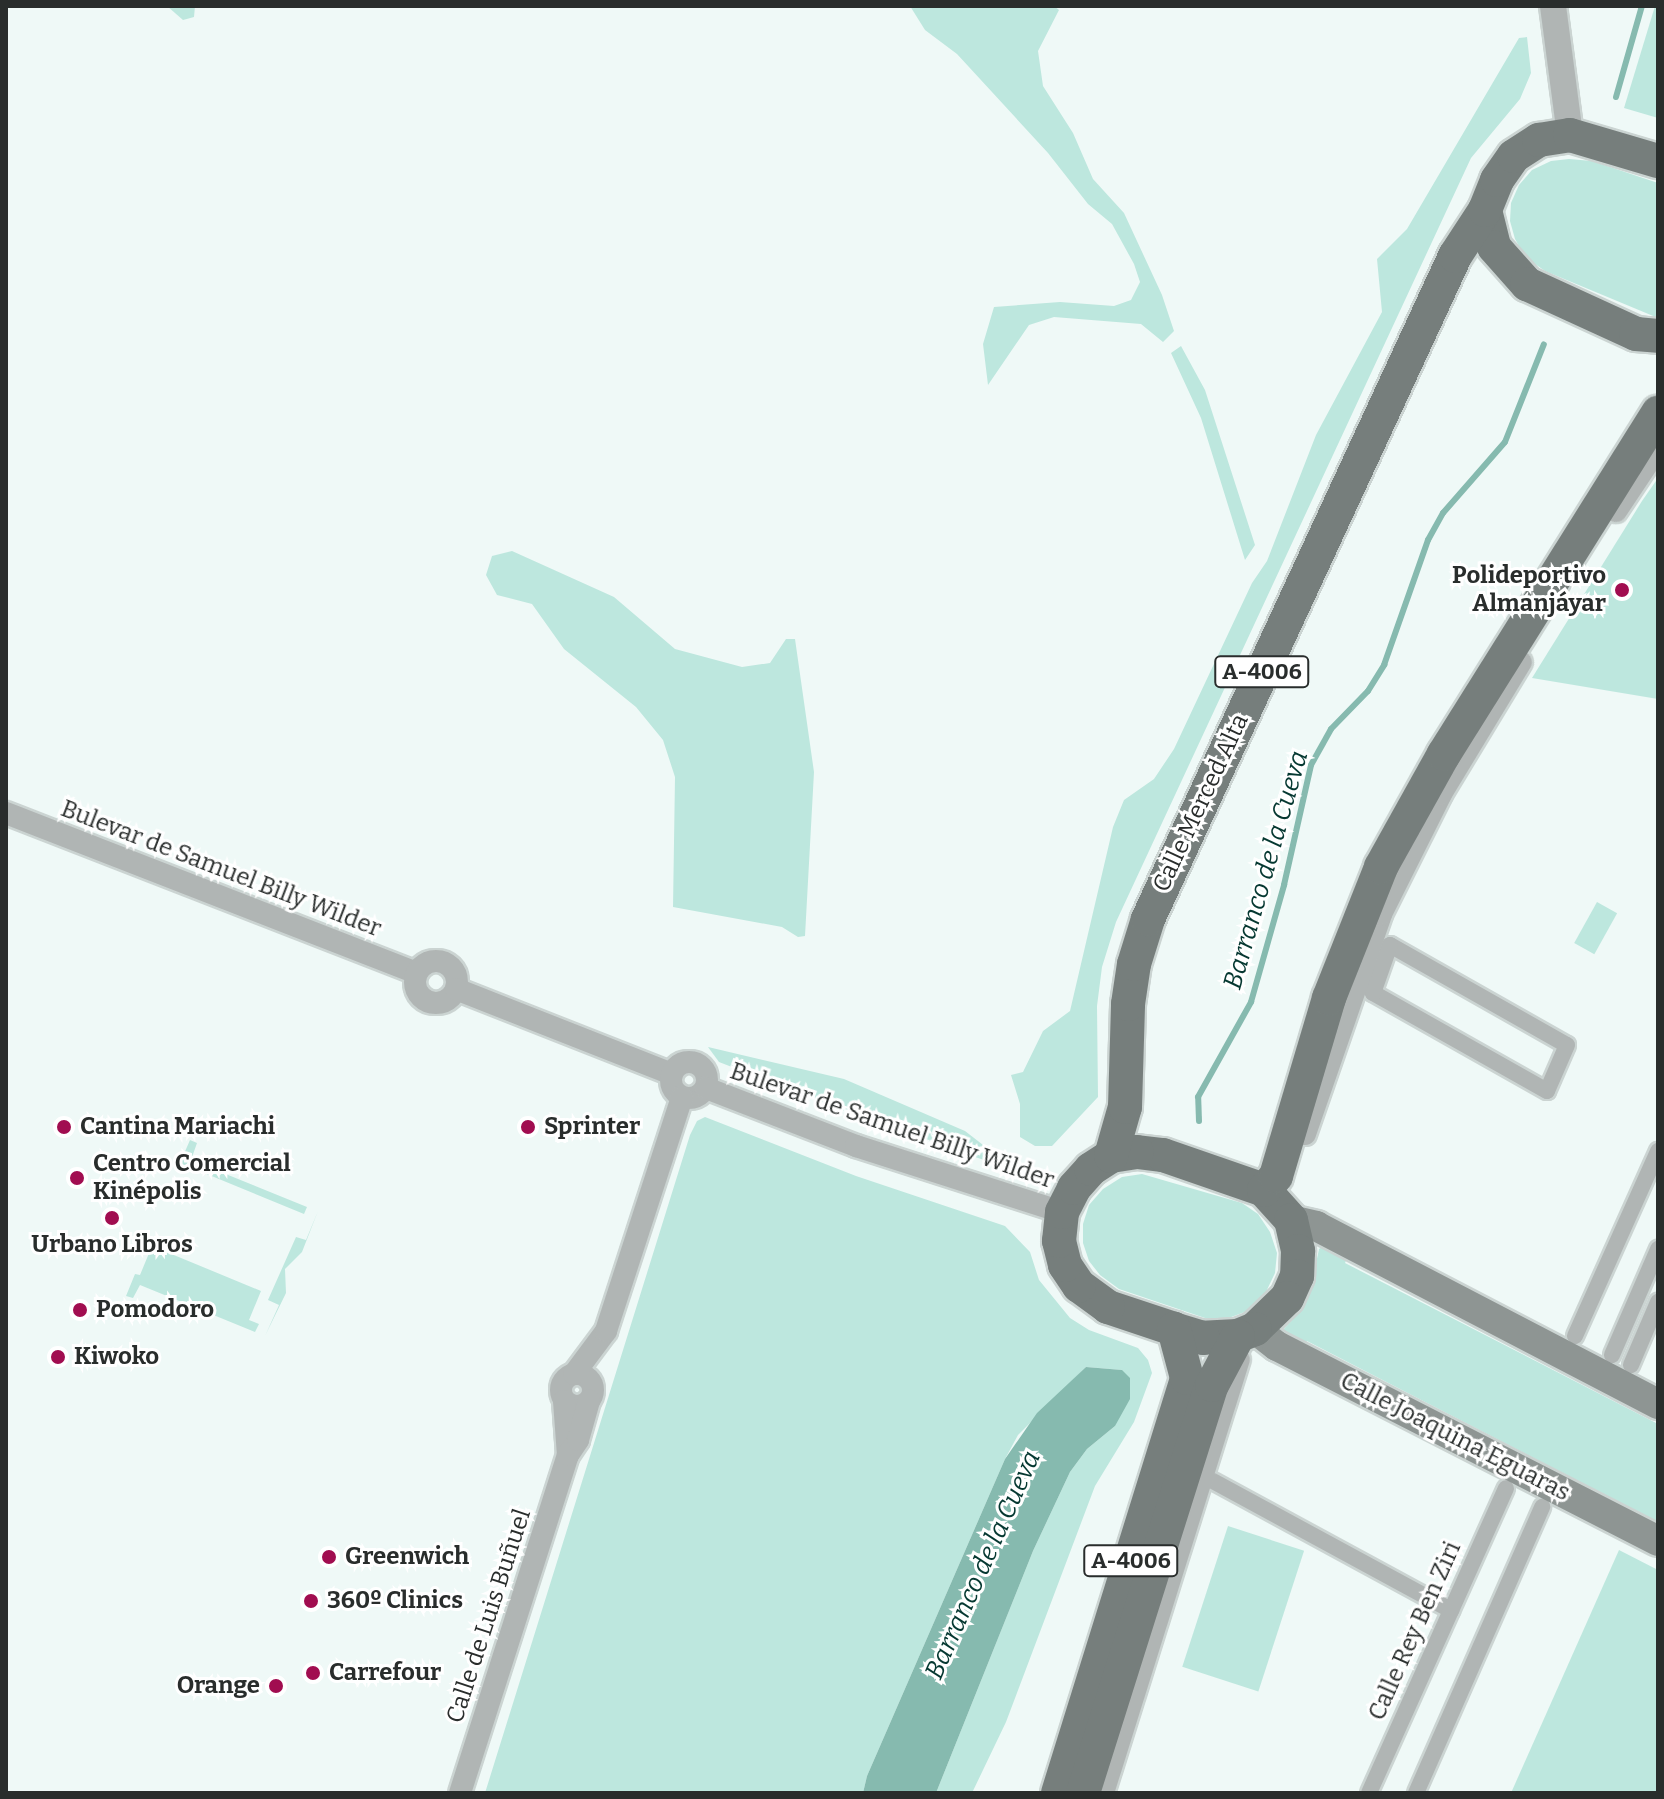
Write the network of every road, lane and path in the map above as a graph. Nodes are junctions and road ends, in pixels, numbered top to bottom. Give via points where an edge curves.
1 (1553, 6) edge
2 (1570, 135) junction
3 (1658, 161) edge
4 (1485, 210) junction
5 (1658, 336) edge
6 (1658, 413) edge
7 (1658, 448) edge
8 (6, 813) edge
9 (1373, 993) joint
10 (672, 1074) junction
11 (706, 1088) junction
12 (682, 1097) junction
13 (1658, 1151) edge
14 (1111, 1156) junction
15 (1277, 1204) junction
16 (1062, 1212) junction
17 (1658, 1249) edge
18 (1658, 1302) edge
19 (1174, 1329) junction
20 (1575, 1336) dead end
21 (1241, 1337) junction
22 (1612, 1355) dead end
23 (1631, 1365) dead end
24 (585, 1387) junction
25 (1658, 1404) edge
26 (568, 1455) junction
27 (1213, 1481) dead end
28 (1506, 1488) dead end
29 (1542, 1507) dead end
30 (1658, 1541) edge
31 (1451, 1610) junction
32 (460, 1793) edge
33 (1058, 1793) edge
34 (1083, 1793) edge
35 (1103, 1793) edge
36 (1369, 1793) edge
37 (1416, 1793) edge

1 - 2 street
2 - 3 main road
2 - 4 main road, A-4006 via 1539,140 1514,156
4 - 5 main road via 1494,247 1527,284 1636,334
4 - 14 main road, Calle Merced Alta / A-4006 via 1442,282 1148,919 1134,964 1125,1107
6 - 15 main road via 1452,741 1381,867 1329,998 1276,1176
7 - 15 street via 1441,794 1381,914 1291,1179
8 - 10 street, Bulevar de Samuel Billy Wilder via 416,973 426,963 447,963 456,975 456,989
9 - 9 street via 1390,945 1567,1045 1547,1091
10 - 11 street via 679,1065 696,1063 705,1071
10 - 12 street via 671,1086
11 - 12 street via 694,1098
11 - 16 street, Bulevar de Samuel Billy Wilder via 856,1146
12 - 24 street, Calle de Luis Buñuel via 606,1331 607,1346
13 - 20 street
14 - 15 main road via 1163,1155
14 - 16 main road via 1074,1188
15 - 21 main road, A-4006 via 1298,1251 1297,1276 1287,1298
15 - 25 main road
16 - 19 main road via 1059,1241 1065,1265 1079,1286 1108,1307
17 - 22 street
18 - 23 street
19 - 21 main road via 1203,1338
19 - 33 main road, A-4006 via 1187,1378
21 - 30 main road, Calle Joaquina Eguaras via 1277,1346
21 - 34 main road, A-4006 via 1207,1400
21 - 35 street via 1240,1361
24 - 26 street, Calle de Luis Buñuel via 578,1440
24 - 26 street, Calle de Luis Buñuel via 562,1382
26 - 32 street, Calle de Luis Buñuel
27 - 31 street
28 - 31 street, Calle Rey Ben Ziri
29 - 37 street
31 - 36 street, Calle Rey Ben Ziri

